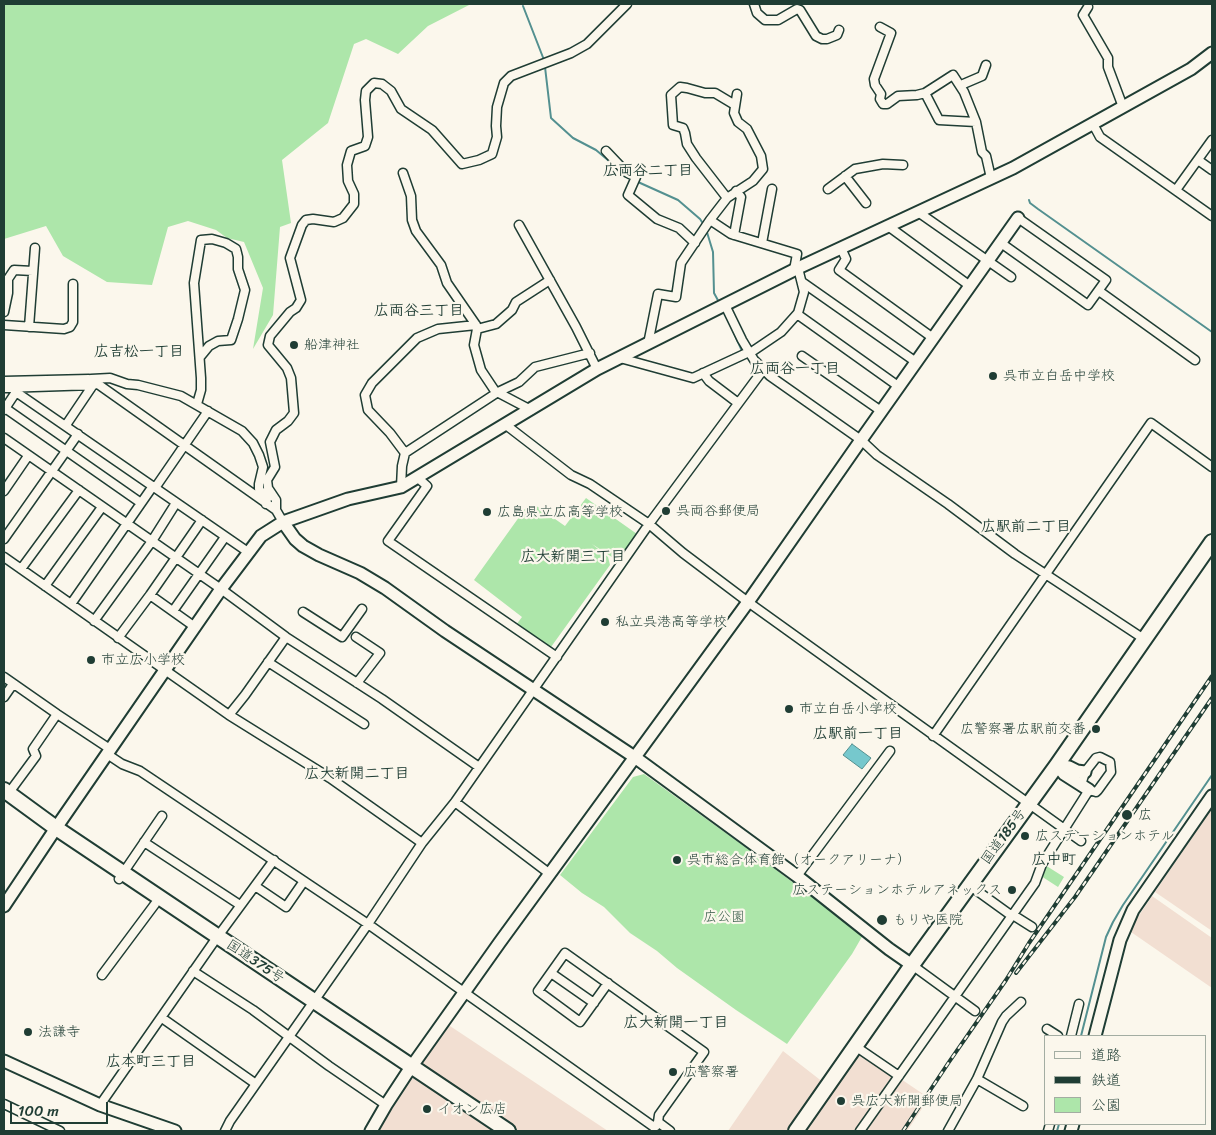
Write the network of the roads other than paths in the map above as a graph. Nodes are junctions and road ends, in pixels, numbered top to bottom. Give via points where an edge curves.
1 (627, 4) edge
2 (754, 4) edge
3 (1088, 7) dead end
4 (880, 27) dead end
5 (839, 30) dead end
6 (1212, 53) edge
7 (986, 65) dead end
8 (961, 85) junction
9 (925, 93) junction
10 (737, 94) dead end
11 (735, 105) junction
12 (1123, 107) junction
13 (976, 122) junction
14 (1093, 124) junction
15 (1212, 140) edge
16 (606, 151) dead end
17 (1198, 160) junction
18 (904, 165) dead end
19 (1212, 170) edge
20 (403, 173) dead end
21 (845, 176) junction
22 (991, 178) junction
23 (772, 189) dead end
24 (828, 189) dead end
25 (1176, 190) junction
26 (736, 191) junction
27 (728, 198) junction
28 (866, 203) dead end
29 (918, 212) junction
30 (1212, 216) edge
31 (1018, 218) joint
32 (710, 220) junction
33 (519, 225) dead end
34 (888, 226) junction
35 (734, 235) junction
36 (694, 243) junction
37 (762, 243) junction
38 (1001, 244) junction
39 (35, 248) dead end
40 (841, 248) junction
41 (988, 262) junction
42 (796, 269) junction
43 (33, 272) junction
44 (1011, 277) dead end
45 (550, 280) junction
46 (802, 282) junction
47 (73, 284) dead end
48 (970, 286) junction
49 (1099, 290) junction
50 (725, 305) junction
51 (4, 312) edge
52 (797, 314) junction
53 (4, 325) edge
54 (29, 326) junction
55 (477, 327) junction
56 (933, 338) junction
57 (648, 344) junction
58 (749, 352) junction
59 (590, 353) junction
60 (200, 356) junction
61 (802, 356) dead end
62 (620, 358) junction
63 (1196, 360) dead end
64 (916, 362) junction
65 (597, 369) junction
66 (763, 370) junction
67 (703, 373) junction
68 (4, 381) edge
69 (93, 382) junction
70 (898, 386) junction
71 (18, 387) junction
72 (4, 388) edge
73 (498, 392) junction
74 (738, 403) junction
75 (197, 404) junction
76 (4, 409) edge
77 (531, 410) junction
78 (208, 411) junction
79 (881, 411) junction
80 (66, 425) junction
81 (506, 425) junction
82 (78, 434) junction
83 (4, 440) edge
84 (860, 440) junction
85 (184, 446) junction
86 (66, 450) junction
87 (405, 453) junction
88 (28, 456) junction
89 (1212, 468) edge
90 (51, 472) junction
91 (418, 478) junction
92 (154, 487) junction
93 (401, 487) junction
94 (4, 490) edge
95 (79, 490) junction
96 (176, 503) junction
97 (141, 504) junction
98 (266, 504) junction
99 (102, 506) junction
100 (276, 510) junction
101 (202, 520) junction
102 (283, 522) junction
103 (127, 524) junction
104 (649, 524) junction
105 (225, 537) junction
106 (4, 538) edge
107 (152, 541) junction
108 (1212, 542) edge
109 (248, 552) junction
110 (4, 557) edge
111 (176, 558) junction
112 (21, 569) junction
113 (200, 574) junction
114 (1046, 575) junction
115 (45, 586) junction
116 (221, 589) junction
117 (150, 595) junction
118 (748, 602) junction
119 (71, 604) junction
120 (362, 609) dead end
121 (173, 611) junction
122 (303, 612) dead end
123 (94, 621) junction
124 (195, 627) junction
125 (286, 637) junction
126 (356, 637) dead end
127 (118, 638) junction
128 (1144, 639) junction
129 (557, 657) junction
130 (268, 662) junction
131 (165, 670) junction
132 (4, 677) edge
133 (13, 684) junction
134 (357, 684) junction
135 (533, 689) junction
136 (4, 697) edge
137 (57, 714) junction
138 (229, 715) junction
139 (364, 724) dead end
140 (933, 736) junction
141 (109, 751) junction
142 (890, 751) dead end
143 (636, 758) junction
144 (1057, 765) junction
145 (479, 767) junction
146 (1085, 772) junction
147 (1085, 788) junction
148 (5, 794) edge
149 (1212, 796) edge
150 (455, 802) junction
151 (1028, 804) junction
152 (162, 816) dead end
153 (1063, 829) junction
154 (54, 831) junction
155 (1081, 841) dead end
156 (144, 842) junction
157 (422, 843) junction
158 (274, 860) junction
159 (550, 874) junction
160 (121, 876) junction
161 (797, 876) junction
162 (304, 881) junction
163 (969, 885) junction
164 (254, 886) junction
165 (155, 904) junction
166 (4, 906) edge
167 (240, 906) junction
168 (1012, 916) junction
169 (368, 924) junction
170 (1032, 927) dead end
171 (215, 940) junction
172 (912, 965) junction
173 (194, 971) junction
174 (551, 972) junction
175 (102, 975) dead end
176 (608, 983) junction
177 (464, 993) junction
178 (955, 997) junction
179 (1021, 1002) dead end
180 (594, 1003) junction
181 (312, 1004) junction
182 (1079, 1004) dead end
183 (974, 1011) dead end
184 (162, 1018) junction
185 (1047, 1029) dead end
186 (1056, 1035) edge
187 (1071, 1035) edge
188 (1094, 1035) edge
189 (290, 1037) junction
190 (855, 1046) junction
191 (4, 1061) edge
192 (409, 1070) junction
193 (899, 1076) junction
194 (977, 1079) junction
195 (256, 1084) junction
196 (4, 1104) edge
197 (100, 1105) junction
198 (386, 1105) junction
199 (1023, 1106) dead end
200 (146, 1127) edge
201 (655, 1127) edge
202 (801, 1130) edge
203 (60, 1131) edge
204 (175, 1131) edge
205 (225, 1131) edge
206 (371, 1131) edge
207 (494, 1131) edge
208 (508, 1131) edge
209 (670, 1131) edge
210 (860, 1131) edge
211 (948, 1131) edge

1 - 100 street via 587,44 511,76 504,83 497,108 494,148 492,154 479,160 462,164 432,130 401,109 382,84 374,83 366,91 368,138 365,146 351,152 347,165 354,204 343,218 334,222 313,218 302,225 290,258 301,300 270,336 268,345 291,378 294,413 276,430 270,442 275,467 267,480 276,500
2 - 5 street via 765,20 778,20 800,10 822,40 837,35
3 - 12 street via 1083,15 1108,58 1108,67
4 - 9 street via 891,33 874,79 883,104 898,96
6 - 12 street via 1191,69
7 - 8 street via 982,76
8 - 9 street via 954,75
8 - 13 street
9 - 13 street via 939,120
10 - 11 street
11 - 26 street via 734,113 752,138 763,169
11 - 27 street via 715,93 687,88 680,87 670,95 673,124 682,128 696,158
12 - 14 street
13 - 22 street
14 - 22 street
14 - 25 street via 1100,137
15 - 17 street
16 - 36 street via 626,172 636,177 628,195 658,220 679,228
17 - 19 street
17 - 25 street
18 - 21 street via 864,167
20 - 55 street via 411,196 416,231
21 - 24 street
21 - 28 street
22 - 29 street
23 - 37 street
25 - 30 street
26 - 27 street
26 - 35 street via 741,198
27 - 32 street
29 - 34 street
29 - 41 street
31 - 38 street
31 - 49 street via 1106,280
32 - 35 street
32 - 36 street
33 - 45 street
34 - 40 street
34 - 48 street
35 - 37 street
36 - 57 street via 681,263 676,297 658,294
37 - 42 street via 797,254
38 - 41 street
38 - 49 street via 1088,305
39 - 43 street
40 - 42 street
40 - 56 street via 846,259 839,270
41 - 44 street
41 - 48 street
42 - 46 street
42 - 50 street
43 - 51 street via 14,270 8,279
43 - 54 street
45 - 55 street via 516,302 496,324
45 - 59 street
46 - 52 street via 804,292
46 - 64 street
47 - 54 street via 73,322 70,327
48 - 56 street
49 - 63 street
50 - 57 street
50 - 58 street
52 - 58 street via 781,332
52 - 70 street
53 - 54 street
55 - 73 street via 474,345 482,370
55 - 87 street via 438,329 417,338 372,383 365,396 368,410
56 - 64 street
57 - 62 street
58 - 66 street
58 - 67 street
59 - 65 street
59 - 73 street via 535,367 519,382
60 - 60 street via 218,341 231,340 245,290 236,250 212,239 201,240 194,283
60 - 75 street via 201,390
61 - 79 street
62 - 65 street
62 - 67 street via 693,378
64 - 70 street
65 - 77 street
66 - 74 street
66 - 84 street
67 - 74 street
68 - 71 street
69 - 71 street
69 - 75 street via 110,378 181,396
69 - 80 street
69 - 85 street
70 - 79 street
71 - 72 street
71 - 76 street
71 - 80 street
73 - 77 street
73 - 87 street
74 - 104 street
75 - 78 street
76 - 86 street
77 - 81 street
78 - 85 street
78 - 98 street via 242,431 253,443 263,467 259,489 267,498
79 - 84 street
80 - 82 street
81 - 91 street
81 - 104 street via 571,475
82 - 86 street
82 - 92 street
83 - 88 street
84 - 114 street
84 - 118 street
85 - 92 street
85 - 98 street
86 - 90 street
86 - 97 street
87 - 93 street
88 - 90 street
88 - 94 street
89 - 114 street via 1152,423
90 - 95 street
90 - 106 street
91 - 93 street
91 - 129 street via 426,486 388,541
92 - 96 street
92 - 97 street
93 - 102 street via 348,500
95 - 99 street
95 - 112 street
96 - 101 street
96 - 107 street
97 - 103 street
98 - 100 street
99 - 103 street
99 - 115 street
100 - 102 street
101 - 105 street
101 - 111 street
102 - 109 street via 261,536
102 - 135 street via 303,546 360,572
103 - 107 street
103 - 119 street
104 - 118 street
104 - 129 street
105 - 109 street
105 - 113 street
107 - 111 street
107 - 123 street
108 - 128 highway, 国道185号
109 - 116 street
110 - 112 street
111 - 113 street
111 - 117 street
112 - 115 street
113 - 116 street
113 - 121 street
114 - 128 street
114 - 140 street
115 - 119 street
116 - 124 street
116 - 125 street
117 - 121 street
117 - 127 street
118 - 140 street
118 - 143 street
119 - 123 street
120 - 122 street via 342,637
121 - 124 street
123 - 127 street
124 - 131 street
125 - 130 street
125 - 134 street
126 - 134 street via 380,652
127 - 131 street
128 - 144 highway, 国道185号
129 - 135 street
130 - 138 street
130 - 139 street
131 - 138 street
131 - 141 street
132 - 133 street
133 - 136 street
133 - 137 street
134 - 145 street
135 - 143 street
135 - 145 street
137 - 141 street
137 - 148 street via 34,749 36,756
138 - 157 street via 330,778
140 - 151 street
141 - 154 street
141 - 158 street via 122,764 140,771
142 - 161 street
143 - 159 street
143 - 161 street
144 - 146 street
144 - 147 street via 1064,774
144 - 151 highway, 国道185号
145 - 150 street
146 - 147 street
146 - 147 street via 1098,757 1112,766 1096,792
147 - 153 street
148 - 154 highway, 国道375号
149 - 188 street via 1133,910 1120,940
150 - 157 street
150 - 159 street
151 - 153 street
151 - 163 highway, 国道185号
152 - 156 street
153 - 155 street
153 - 168 street via 1042,864 1035,883
154 - 160 highway, 国道375号
154 - 166 street
156 - 160 street
156 - 167 street
157 - 169 street
158 - 162 street
158 - 164 street
159 - 177 street
160 - 165 highway, 国道375号
160 - 171 highway, 国道375号
161 - 172 street
162 - 164 street via 286,907
162 - 169 street
163 - 168 street
163 - 172 highway, 国道185号
164 - 167 street
165 - 171 highway, 国道375号
165 - 175 street
167 - 171 street
168 - 170 street
168 - 178 street
169 - 177 street
169 - 181 street
171 - 173 street
171 - 181 highway, 国道375号
172 - 178 street
172 - 190 highway, 国道185号
173 - 184 street
173 - 189 street
174 - 176 street via 565,953
174 - 180 street
174 - 180 street via 538,991 580,1022
176 - 180 street
176 - 201 street via 704,1052 659,1115
177 - 192 street
177 - 201 street
178 - 183 street
178 - 193 street
179 - 194 street via 1002,1022
181 - 189 street
181 - 192 highway, 国道375号
182 - 187 street
184 - 195 street
184 - 197 street
185 - 186 street
189 - 195 street
189 - 198 street
190 - 193 street
190 - 202 highway, 国道185号
191 - 197 street
192 - 198 street
192 - 207 highway, 国道375号
192 - 208 highway, 国道375号
193 - 210 street
194 - 199 street
194 - 211 street
195 - 205 street
196 - 203 street
197 - 200 street
198 - 206 street
200 - 204 street
201 - 209 street

